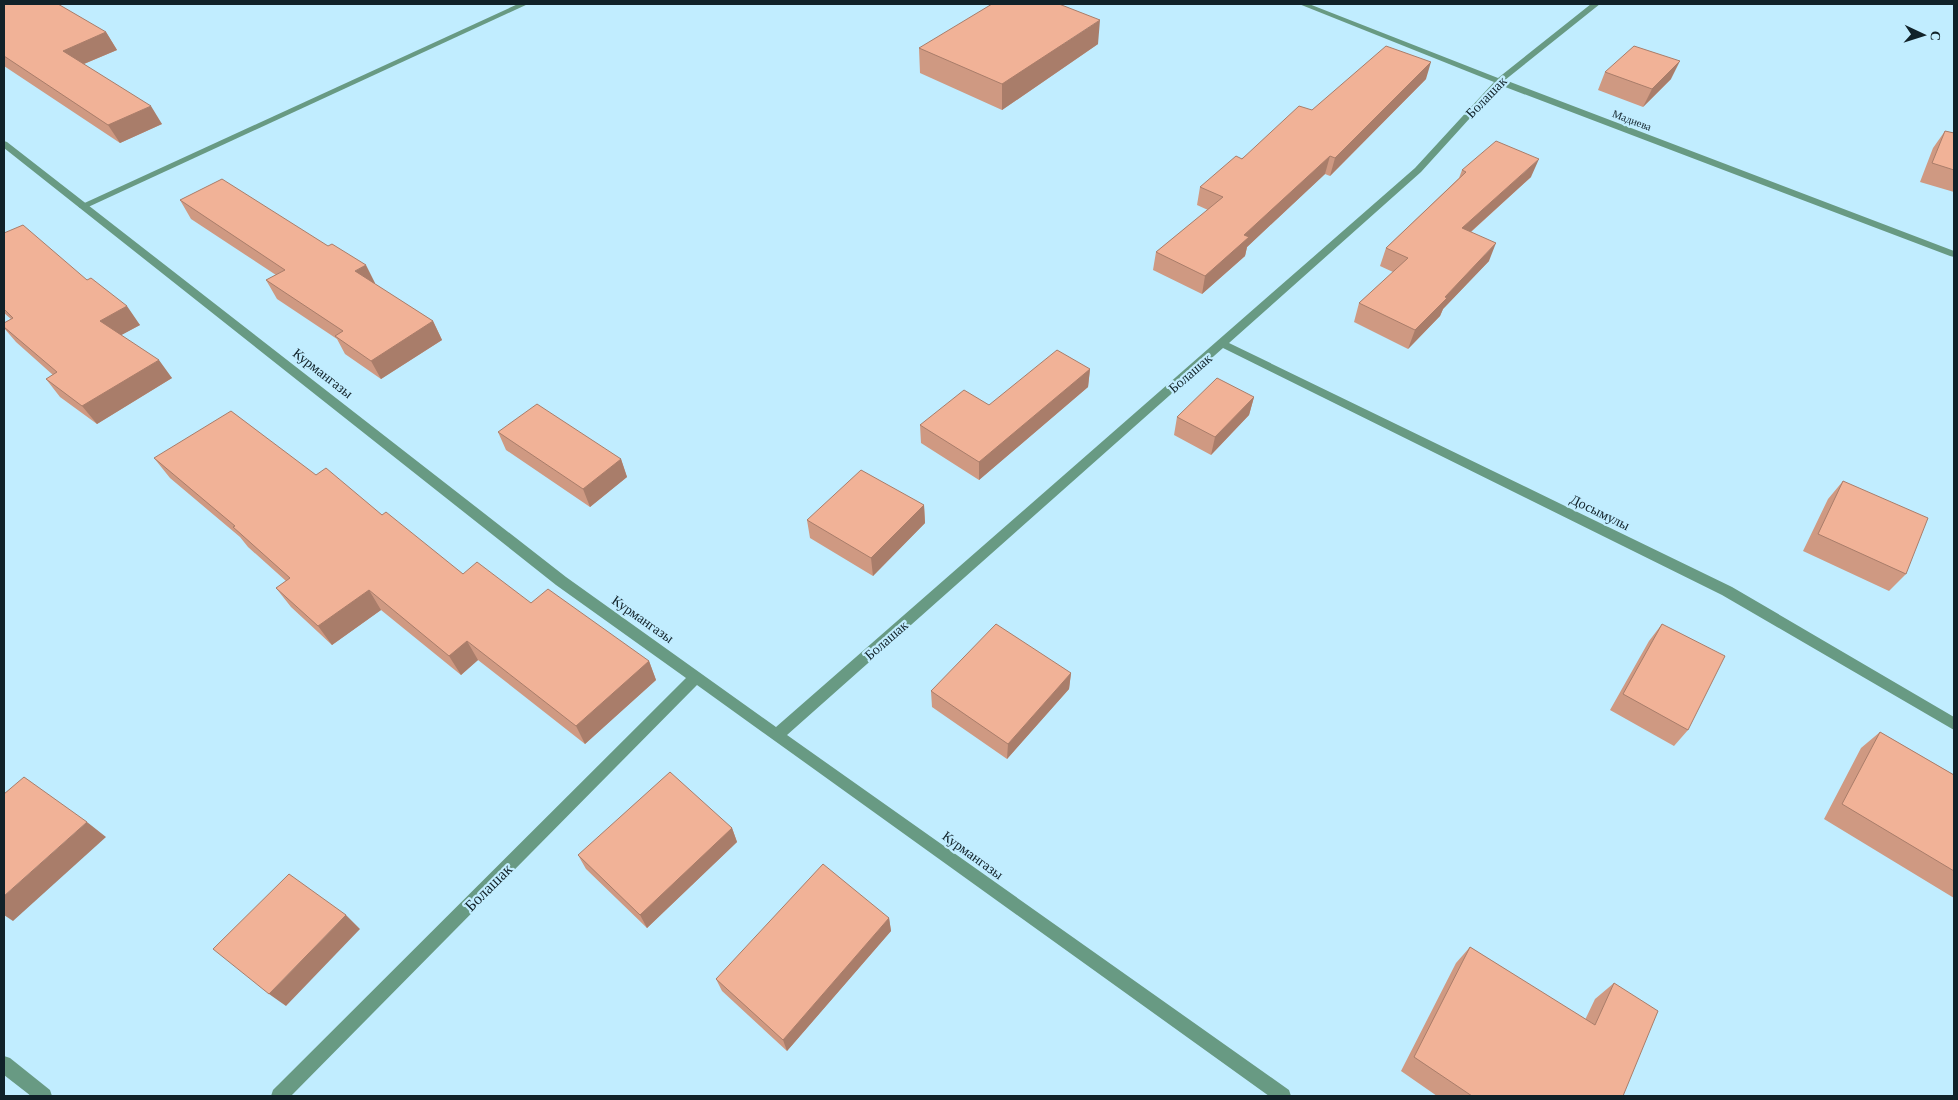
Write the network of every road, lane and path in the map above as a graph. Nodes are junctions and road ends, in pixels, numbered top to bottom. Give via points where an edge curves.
1 (524, 4) edge
2 (1304, 4) edge
3 (1596, 4) edge
4 (1499, 81) junction
5 (4, 144) edge
6 (83, 206) junction
7 (1954, 254) edge
8 (1223, 344) junction
9 (696, 677) junction
10 (1954, 724) edge
11 (777, 735) junction
12 (4, 1064) edge
13 (44, 1096) edge
14 (279, 1096) edge
15 (1283, 1096) edge

1 - 6 street
2 - 4 street, Мадиева
3 - 4 street, Болашак
4 - 7 street, Мадиева
4 - 8 street, Болашак via 1418,170
5 - 6 street, Курмангазы
6 - 9 street, Курмангазы via 561,581
8 - 10 street, Досымулы via 1726,591
8 - 11 street, Болашак
9 - 11 street, Курмангазы
9 - 14 street, Болашак
11 - 15 street, Курмангазы
12 - 13 street

